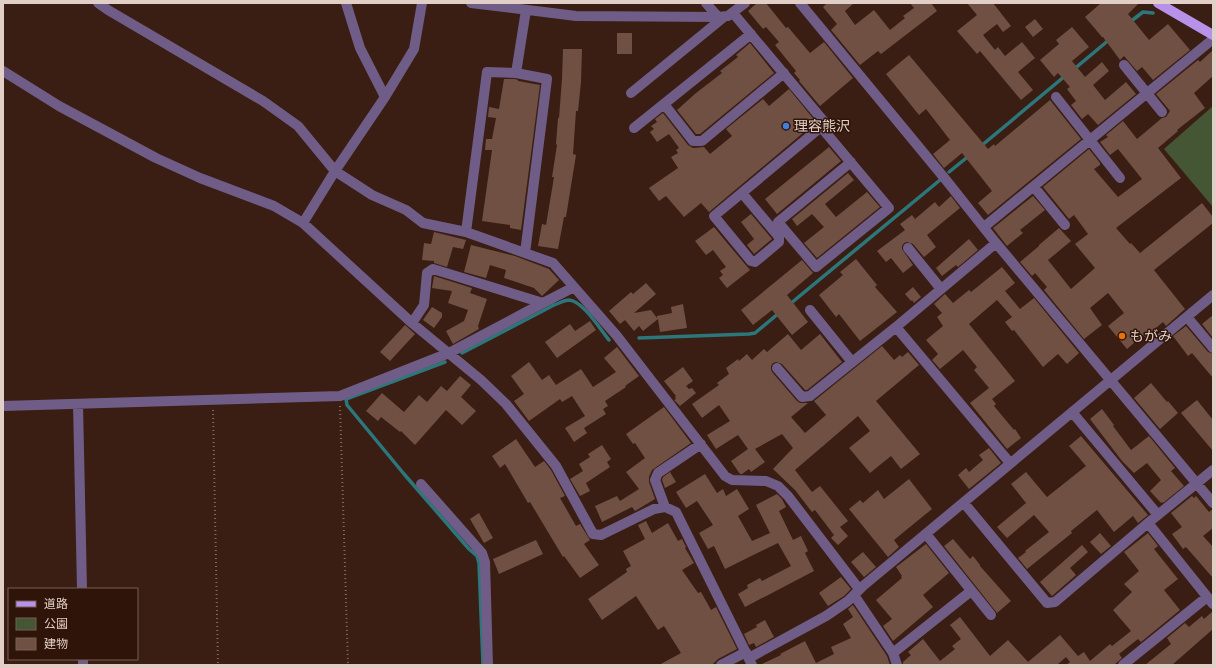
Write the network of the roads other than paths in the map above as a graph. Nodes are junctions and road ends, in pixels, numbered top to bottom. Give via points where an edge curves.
1 (98, 3) edge
2 (346, 3) edge
3 (422, 3) edge
4 (471, 3) edge
5 (706, 3) edge
6 (745, 3) edge
7 (800, 3) edge
8 (1158, 3) edge
9 (526, 10) junction
10 (725, 15) junction
11 (751, 34) junction
12 (1213, 35) edge
13 (1213, 39) edge
14 (1124, 66) dead end
15 (3, 71) edge
16 (516, 73) junction
17 (784, 73) junction
18 (631, 93) dead end
19 (1147, 93) junction
20 (385, 97) junction
21 (1056, 97) dead end
22 (664, 104) junction
23 (1162, 112) dead end
24 (821, 127) junction
25 (634, 128) dead end
26 (1090, 140) junction
27 (851, 162) junction
28 (335, 171) junction
29 (1120, 178) dead end
30 (1034, 187) junction
31 (742, 193) junction
32 (303, 223) junction
33 (1064, 226) dead end
34 (984, 227) junction
35 (466, 232) junction
36 (782, 234) junction
37 (996, 243) junction
38 (908, 248) dead end
39 (525, 253) junction
40 (574, 287) junction
41 (941, 289) junction
42 (1213, 295) edge
43 (543, 303) junction
44 (810, 310) dead end
45 (1187, 317) junction
46 (412, 323) junction
47 (896, 327) junction
48 (1213, 348) edge
49 (449, 353) junction
50 (852, 362) junction
51 (777, 368) dead end
52 (1110, 380) junction
53 (78, 404) junction
54 (3, 406) edge
55 (1072, 412) junction
56 (701, 444) junction
57 (1010, 463) junction
58 (1213, 470) edge
59 (421, 484) dead end
60 (1197, 484) junction
61 (964, 503) junction
62 (1213, 504) edge
63 (665, 507) junction
64 (1158, 515) junction
65 (1148, 523) junction
66 (926, 534) junction
67 (82, 588) edge
68 (971, 591) junction
69 (857, 592) junction
70 (1210, 600) edge
71 (991, 615) dead end
72 (893, 653) junction
73 (749, 658) edge
74 (488, 665) edge
75 (721, 665) edge
76 (897, 665) edge
77 (1122, 665) edge

1 - 28 lane via 263,100 298,126
2 - 20 lane via 360,48
3 - 20 lane via 414,49
4 - 9 lane
5 - 10 lane
6 - 10 lane
7 - 34 lane
8 - 12 main road
9 - 10 lane via 576,16
9 - 16 lane
10 - 11 lane
10 - 18 lane
11 - 17 lane
11 - 22 lane
13 - 19 lane
14 - 19 lane
15 - 32 lane via 59,106 156,158 274,206
16 - 35 lane via 487,72
16 - 39 lane via 547,79
17 - 22 lane via 702,141 693,141
17 - 24 lane via 826,124
19 - 23 lane
19 - 26 lane
20 - 28 lane
21 - 26 lane
22 - 25 lane
24 - 27 lane
24 - 31 lane
26 - 29 lane
26 - 30 lane
27 - 36 lane via 778,222
27 - 36 lane via 889,208 816,267
28 - 32 lane
28 - 35 lane via 372,195 406,210 423,223
30 - 33 lane
30 - 34 lane
31 - 36 lane
31 - 36 lane via 714,216 751,261 755,262 779,242
32 - 46 lane
34 - 37 lane
35 - 39 lane
37 - 41 lane
37 - 52 lane
38 - 41 lane
39 - 40 lane via 552,263
40 - 43 lane
40 - 56 lane via 618,336
41 - 47 lane
42 - 45 lane
43 - 46 lane via 433,268 427,273 424,305
43 - 49 lane
44 - 50 lane
45 - 48 lane
45 - 52 lane
46 - 49 lane
47 - 50 lane
47 - 57 lane
49 - 53 lane via 340,396
49 - 63 lane via 506,404 546,453 556,466 593,534 601,535 654,509
50 - 51 lane via 810,396 802,397
52 - 55 lane
52 - 60 lane
53 - 54 lane
53 - 67 lane
55 - 57 lane
55 - 64 lane
56 - 63 lane via 658,473 655,480
56 - 69 lane via 725,476 732,480 766,481 778,486 788,496
57 - 61 lane
58 - 60 lane
59 - 74 lane via 482,553 485,562
60 - 62 lane
60 - 64 lane
61 - 65 lane via 1047,603 1055,602
61 - 66 lane
63 - 73 lane via 676,512
64 - 65 lane
65 - 70 lane
66 - 68 lane
66 - 69 lane
68 - 71 lane
68 - 72 lane
69 - 72 lane
69 - 73 lane via 826,616
70 - 77 lane
72 - 76 lane
73 - 75 lane

